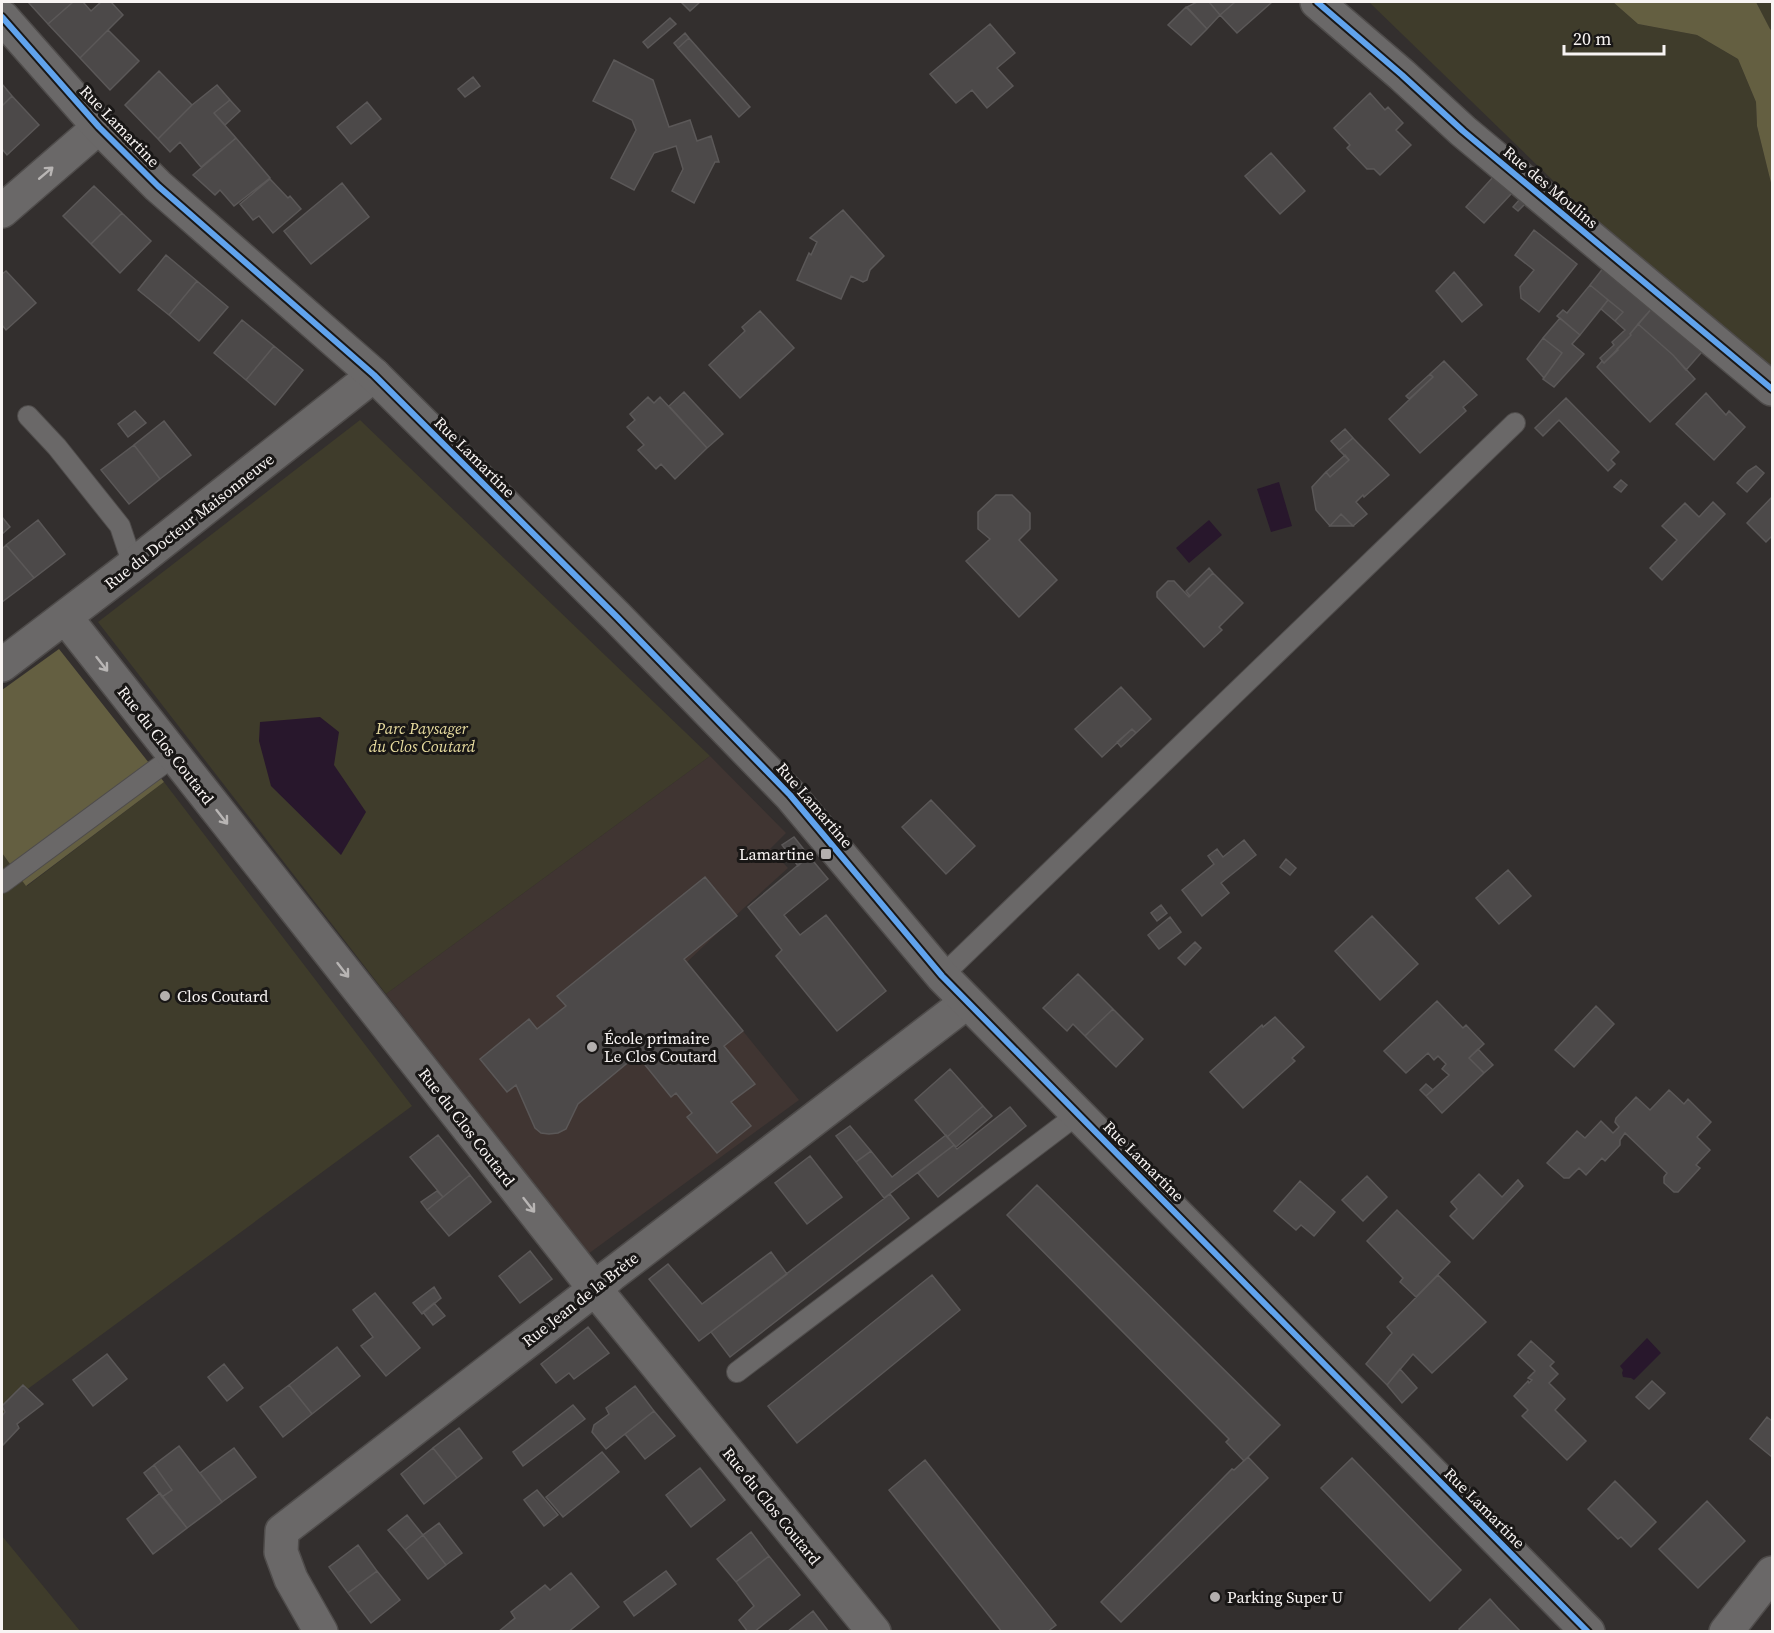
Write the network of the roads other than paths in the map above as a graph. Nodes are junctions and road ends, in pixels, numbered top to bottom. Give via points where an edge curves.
1 (1317, 2) edge
2 (2, 17) edge
3 (99, 127) junction
4 (2, 211) edge
5 (374, 375) junction
6 (1773, 388) edge
7 (28, 416) dead end
8 (1515, 423) dead end
9 (133, 565) junction
10 (66, 618) junction
11 (2, 665) edge
12 (174, 756) junction
13 (2, 884) edge
14 (942, 976) junction
15 (967, 1002) junction
16 (1078, 1114) junction
17 (595, 1289) junction
18 (736, 1372) dead end
19 (1773, 1573) edge
20 (321, 1632) edge
21 (874, 1632) edge
22 (1588, 1632) edge
23 (1726, 1632) edge

1 - 6 street, Rue des Moulins via 1463,130
2 - 3 street, Rue Lamartine
4 -> 3 street
3 - 5 street, Rue Lamartine via 158,186
5 - 9 street, Rue du Docteur Maisonneuve
5 - 14 street, Rue Lamartine via 790,795
7 - 9 lane via 120,526
8 - 14 lane
9 - 10 street, Rue du Docteur Maisonneuve
10 - 11 street, Rue du Docteur Maisonneuve
10 -> 12 street, Rue du Clos Coutard
12 - 13 lane
12 -> 17 street, Rue du Clos Coutard
14 - 15 street, Rue Lamartine
15 - 16 street, Rue Lamartine
15 - 17 street, Rue Jean de la Brète
16 - 18 lane
16 - 22 street, Rue Lamartine
17 - 20 street, Rue Jean de la Brète via 282,1531 281,1552 291,1580
17 - 21 street, Rue du Clos Coutard
19 - 23 street

